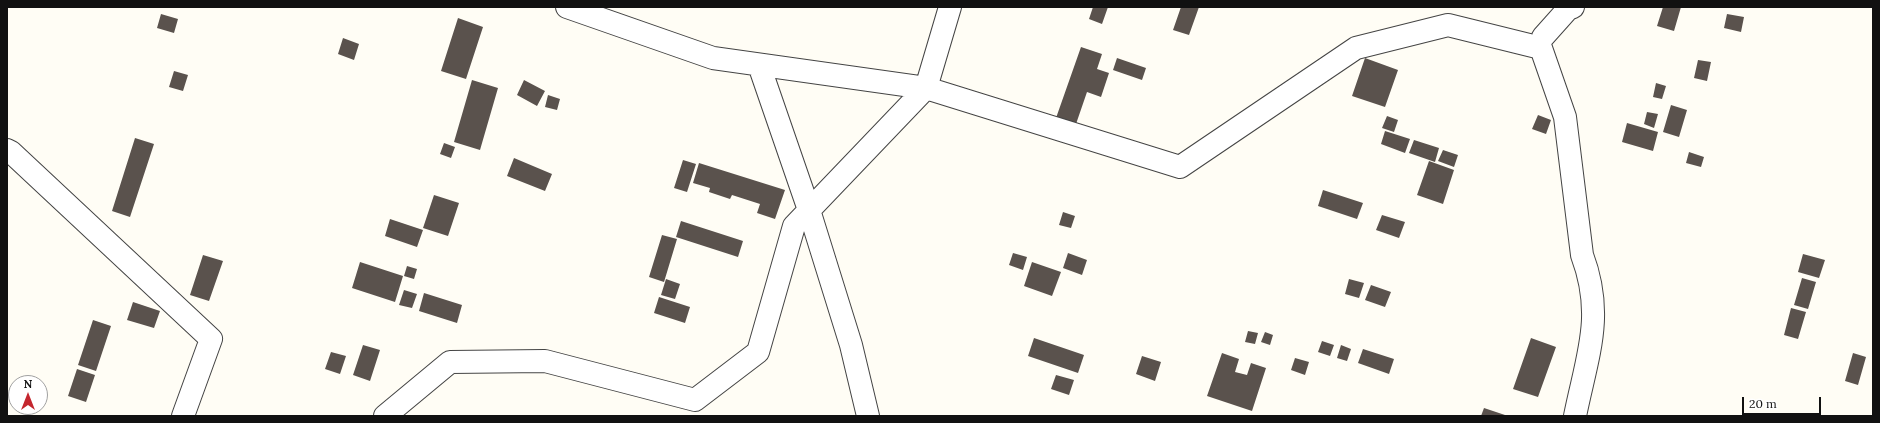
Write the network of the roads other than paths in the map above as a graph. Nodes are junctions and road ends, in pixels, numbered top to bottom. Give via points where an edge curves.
1 (567, 7) edge
2 (950, 7) edge
3 (1573, 7) edge
4 (1543, 37) dead end
5 (759, 65) junction
6 (926, 88) junction
7 (7, 150) edge
8 (809, 210) junction
9 (183, 416) edge
10 (385, 416) edge
11 (868, 416) edge
12 (1574, 416) edge

1 - 5 street via 713,58
2 - 6 street
3 - 4 street via 1568,9
5 - 6 street
5 - 8 street
6 - 8 street
6 - 12 street via 1180,167 1356,48 1448,25 1541,48 1565,117 1582,254 1588,271 1594,308 1593,335
7 - 9 street via 211,339
8 - 10 street via 794,226 758,352 695,400 544,361 450,362
8 - 11 street via 851,345

